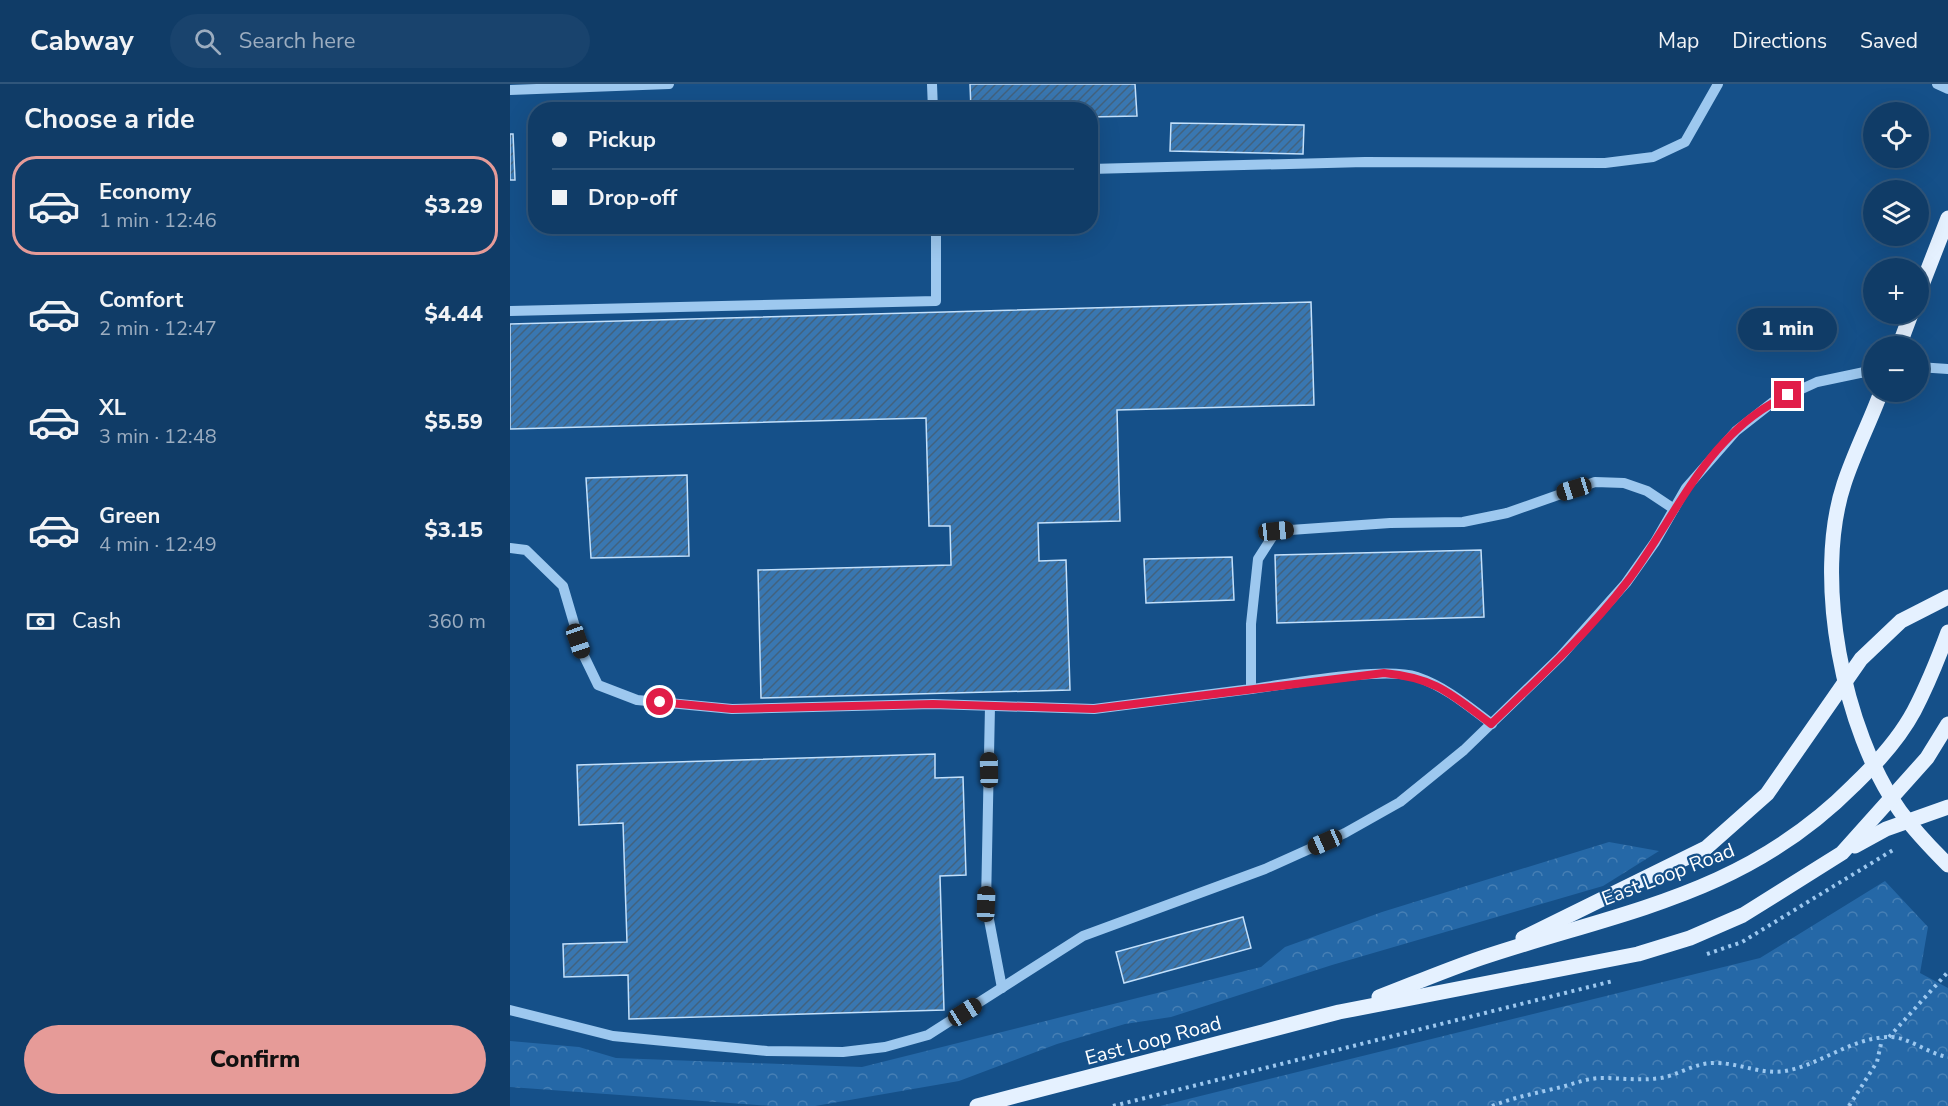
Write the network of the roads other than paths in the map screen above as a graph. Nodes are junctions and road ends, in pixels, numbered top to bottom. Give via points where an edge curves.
1 (669, 84) edge
2 (932, 84) edge
3 (1718, 84) edge
4 (1937, 84) edge
5 (1948, 89) edge
6 (510, 90) edge
7 (933, 102) edge
8 (1098, 169) edge
9 (1948, 218) edge
10 (936, 234) edge
11 (1929, 267) edge
12 (510, 310) edge
13 (1929, 368) edge
14 (1948, 369) edge
15 (1863, 372) edge
16 (1877, 402) edge
17 (1674, 509) junction
18 (510, 548) edge
19 (1948, 597) edge
20 (1948, 632) edge
21 (1251, 689) junction
22 (990, 706) junction
23 (1491, 724) junction
24 (1948, 724) edge
25 (1948, 807) edge
26 (1842, 853) junction
27 (1948, 865) edge
28 (1481, 958) junction
29 (1002, 988) junction
30 (510, 1010) edge
31 (1339, 1012) junction
32 (977, 1106) edge

1 - 6 lane
2 - 7 lane
3 - 8 lane via 1685,142 1653,157 1605,163 1365,162
4 - 5 lane
9 - 11 main road
10 - 12 lane via 936,301
13 - 14 lane
15 - 17 lane via 1817,382 1773,402 1708,460
16 - 27 main road via 1840,503 1832,559 1839,662 1851,704 1883,781 1900,810
17 - 21 lane via 1647,491 1624,483 1595,482 1507,513 1463,522 1390,522 1276,531 1258,559 1251,624
17 - 23 lane via 1626,584 1560,657
18 - 22 lane via 526,550 562,586 583,654 598,685 637,700 732,709
19 - 28 main road via 1901,621 1861,659 1767,794 1706,848
20 - 28 main road, East Loop Road via 1913,712 1878,762 1830,810 1777,850 1719,881 1660,903
21 - 22 lane via 1094,709
21 - 23 lane via 1384,673 1415,676 1447,690
22 - 29 lane via 986,904
23 - 29 lane via 1400,801 1345,833 1265,868 1083,936
24 - 26 main road, East Loop Road via 1927,758
25 - 26 main road via 1886,829
26 - 31 main road, East Loop Road via 1743,915 1690,938 1638,954
28 - 31 main road, East Loop Road
29 - 30 lane via 928,1035 843,1053 767,1051 613,1036
31 - 32 main road, East Loop Road

